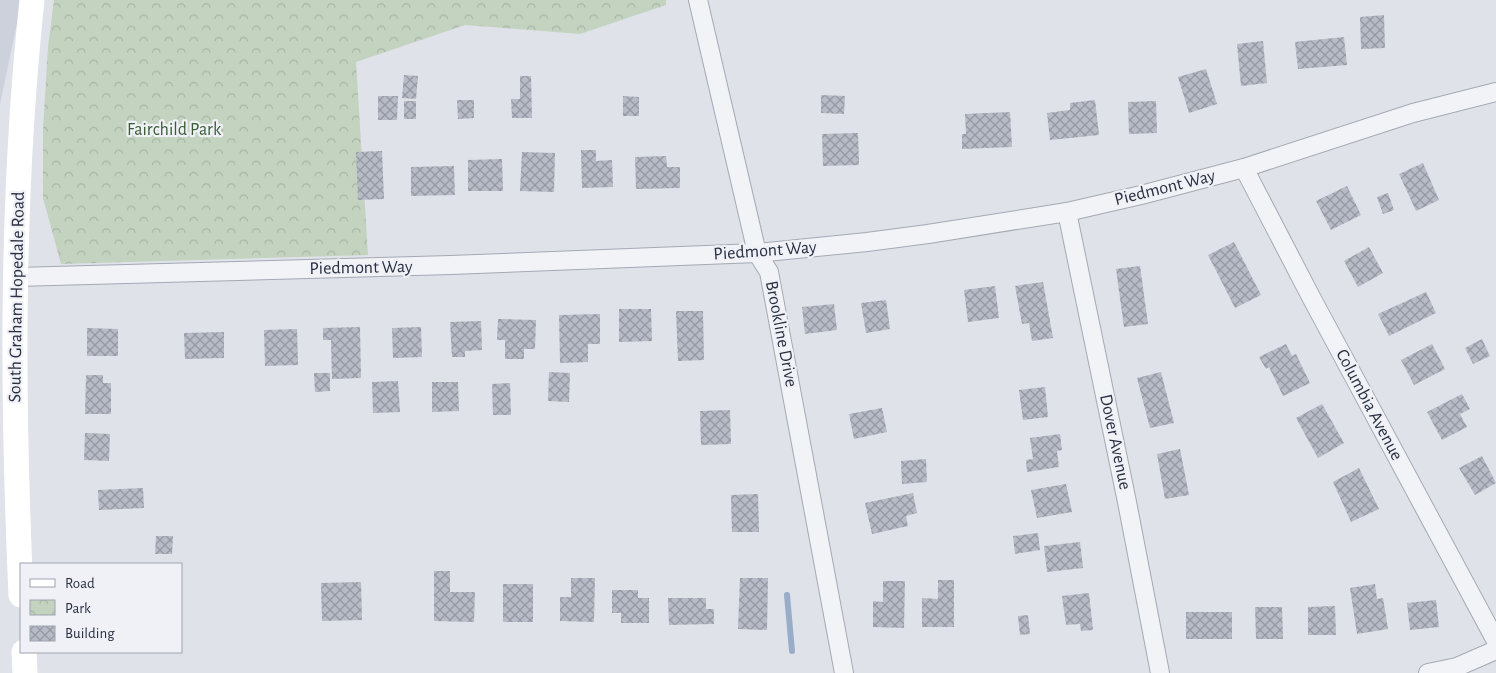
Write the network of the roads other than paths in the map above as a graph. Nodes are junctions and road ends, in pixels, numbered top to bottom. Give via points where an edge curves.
1 (32, 0) edge
2 (698, 0) edge
3 (1496, 92) edge
4 (1244, 168) junction
5 (1067, 212) junction
6 (757, 253) junction
7 (16, 277) junction
8 (20, 573) edge
9 (1496, 641) edge
10 (1496, 650) edge
11 (24, 653) edge
12 (25, 673) edge
13 (30, 673) edge
14 (844, 673) edge
15 (1160, 673) edge
16 (1428, 673) edge

1 - 7 street, South Graham Hopedale Road via 20,140
2 - 6 street, Brookline Drive
3 - 4 street, Piedmont Way via 1413,113
4 - 5 street, Piedmont Way
4 - 9 street, Columbia Avenue
5 - 6 street, Piedmont Way via 928,234
5 - 15 street, Dover Avenue
6 - 7 street, Piedmont Way
6 - 14 street, Brookline Drive via 769,272
7 - 8 street, South Graham Hopedale Road via 16,486
10 - 16 street via 1457,666
11 - 12 street
12 - 13 street

